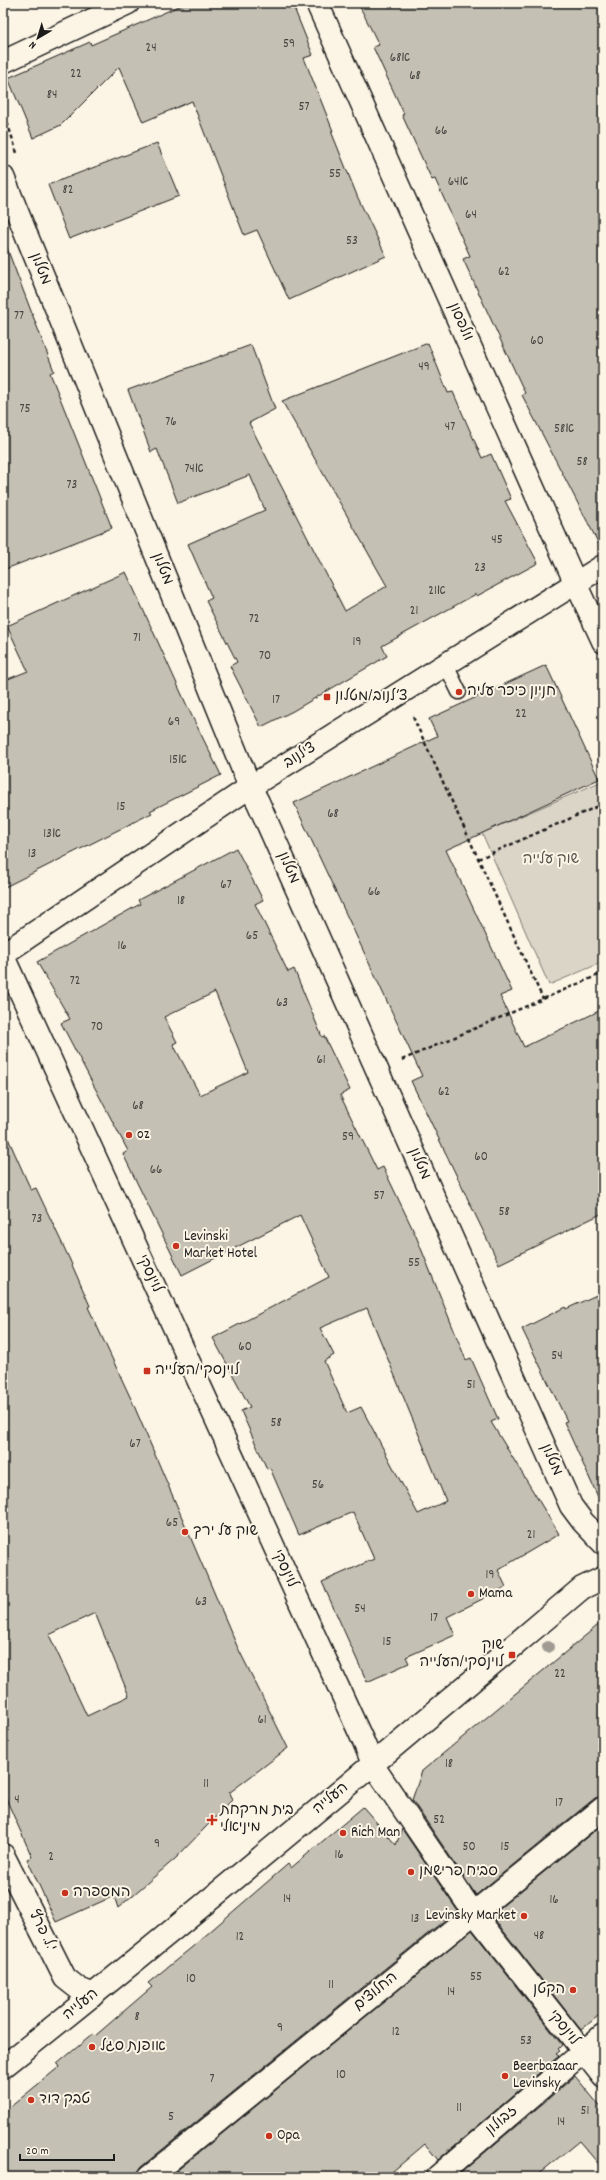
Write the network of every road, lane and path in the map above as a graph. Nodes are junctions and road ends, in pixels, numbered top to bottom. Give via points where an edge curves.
1 (128, 3) edge
2 (318, 3) edge
3 (3, 62) edge
4 (3, 177) edge
5 (603, 566) edge
6 (576, 584) junction
7 (603, 642) edge
8 (446, 665) junction
9 (458, 692) dead end
10 (401, 693) junction
11 (250, 787) junction
12 (603, 804) edge
13 (478, 859) junction
14 (3, 955) edge
15 (603, 973) edge
16 (543, 999) junction
17 (377, 1068) junction
18 (603, 1543) edge
19 (603, 1578) edge
20 (372, 1766) junction
21 (603, 1808) edge
22 (3, 1855) edge
23 (474, 1912) junction
24 (94, 1995) junction
25 (603, 2035) edge
26 (582, 2052) junction
27 (3, 2067) edge
28 (603, 2077) edge
29 (149, 2177) edge
30 (437, 2177) edge

1 - 3 street
2 - 6 street, וולפסון
4 - 11 street, מטלון
5 - 6 street, צ'לנוב
6 - 7 street, וולפסון
6 - 8 street, צ'לנוב
8 - 9 lane
8 - 10 street, צ'לנוב
10 - 11 street, צ'לנוב
10 - 13 path
11 - 14 street, צ'לנוב
11 - 17 street, מטלון
12 - 13 path
13 - 16 path
14 - 20 street, לוינסקי via 354,1721
15 - 16 path
16 - 17 path via 388,1066
17 - 18 street, מטלון via 571,1506
19 - 20 street, העלייה via 582,1588
20 - 23 street, לוינסקי
20 - 24 street, העלייה
21 - 23 street, החלוצים
22 - 24 street, י.ל. פרץ via 65,1978 79,1989
23 - 26 street, לוינסקי
23 - 29 street, החלוצים
24 - 27 street, העלייה
25 - 26 street, זבולון
26 - 28 street, לוינסקי
26 - 30 street, זבולון

